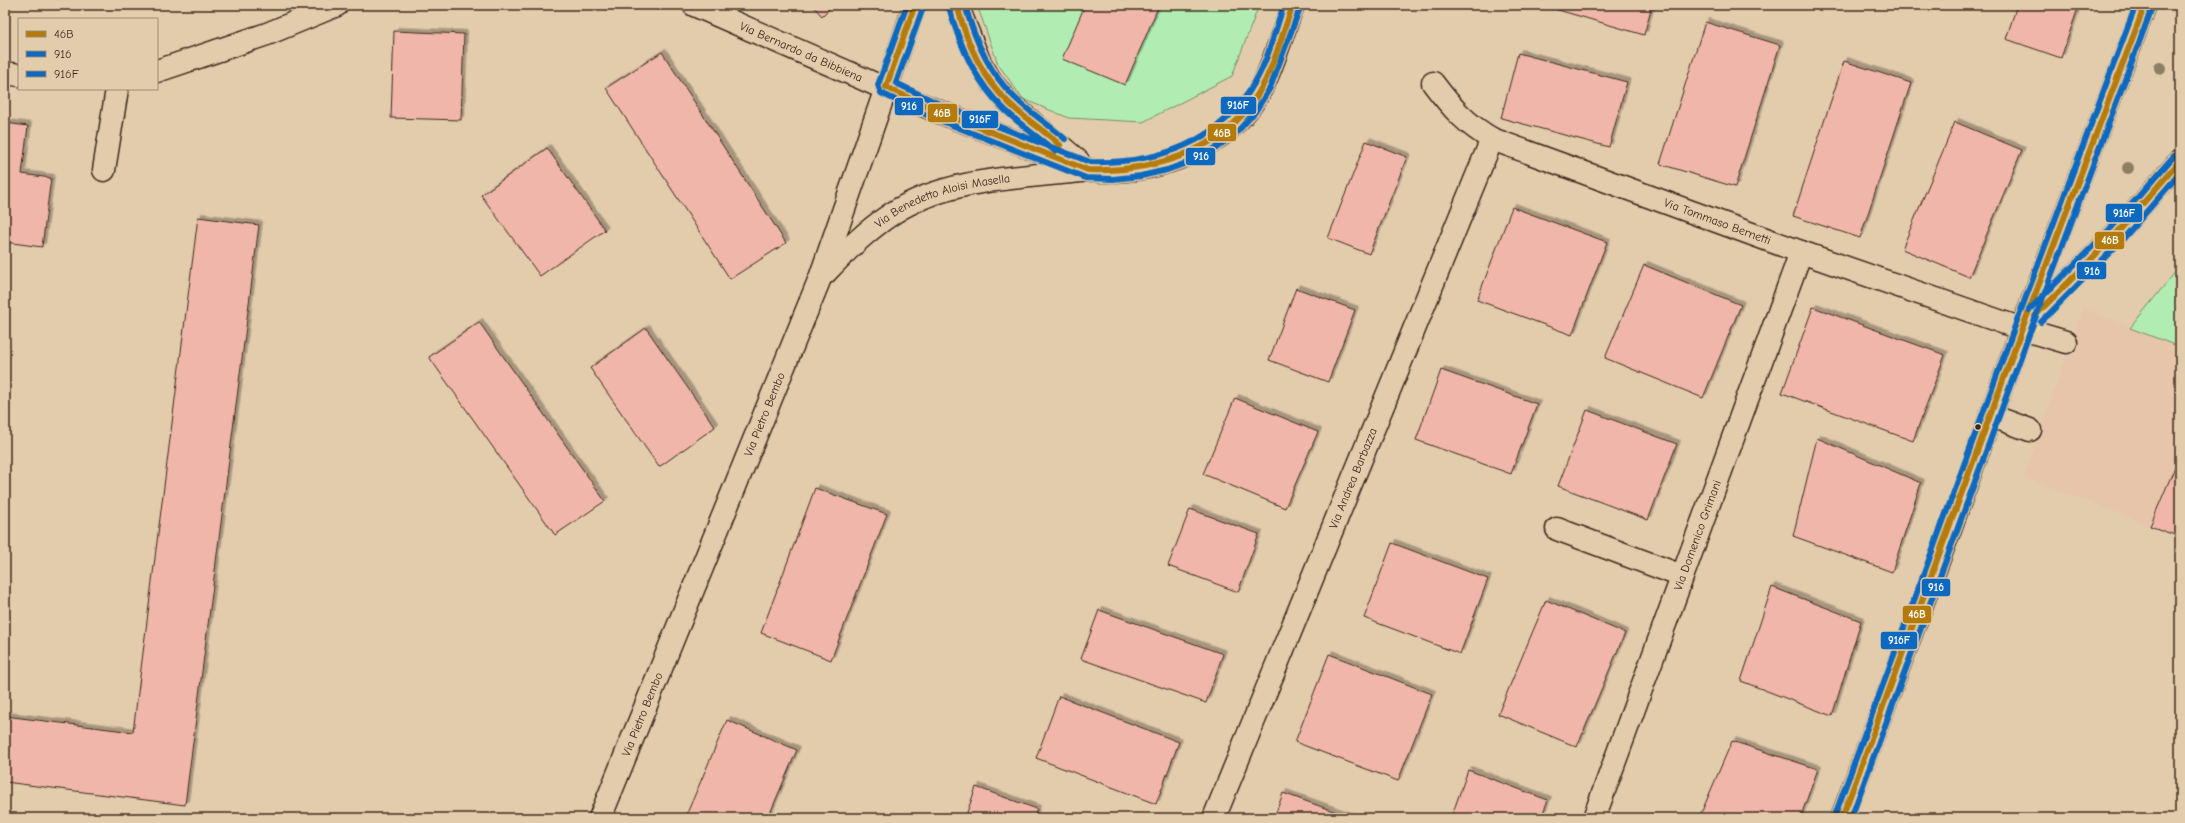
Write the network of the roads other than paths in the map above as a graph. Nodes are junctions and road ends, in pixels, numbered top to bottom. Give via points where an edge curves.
1 (337, 5) edge
2 (694, 5) edge
3 (915, 5) edge
4 (957, 5) edge
5 (1293, 5) edge
6 (2145, 5) edge
7 (158, 71) edge
8 (5, 73) edge
9 (18, 75) edge
10 (1433, 83) dead end
11 (886, 87) junction
12 (117, 90) edge
13 (1492, 139) junction
14 (2180, 161) edge
15 (104, 170) dead end
16 (1088, 170) junction
17 (1801, 252) junction
18 (820, 278) junction
19 (2022, 329) junction
20 (2066, 342) dead end
21 (1992, 416) junction
22 (2030, 430) dead end
23 (1557, 529) dead end
24 (1682, 576) junction
25 (600, 818) edge
26 (1214, 818) edge
27 (1594, 818) edge
28 (1842, 818) edge

1 - 7 street via 266,34
2 - 11 street, Via Bernardo da Bibbiena
3 - 11 street, Via Pietro Bembo
4 - 16 street via 969,40 992,83 1008,102
5 - 16 street, Via Benedetto Aloisi Masella via 1263,85 1247,110 1218,138 1194,152 1166,163 1121,171
6 - 19 main road
8 - 9 street
10 - 13 street, Via Tommaso Bernetti via 1456,112 1472,127
11 - 16 street, Via Benedetto Aloisi Masella via 932,109
11 - 18 street, Via Pietro Bembo
12 - 15 street
13 - 17 street, Via Tommaso Bernetti
13 - 26 street, Via Andrea Barbazza
14 - 19 main road via 2117,233
16 - 18 street, Via Benedetto Aloisi Masella via 941,190 894,212 874,226 850,246
17 - 19 street, Via Tommaso Bernetti
17 - 24 street, Via Domenico Grimani
18 - 25 street, Via Pietro Bembo
19 - 20 street, Via Tommaso Bernetti
19 - 21 main road
21 - 22 street
21 - 28 main road
23 - 24 street
24 - 27 street, Via Domenico Grimani

